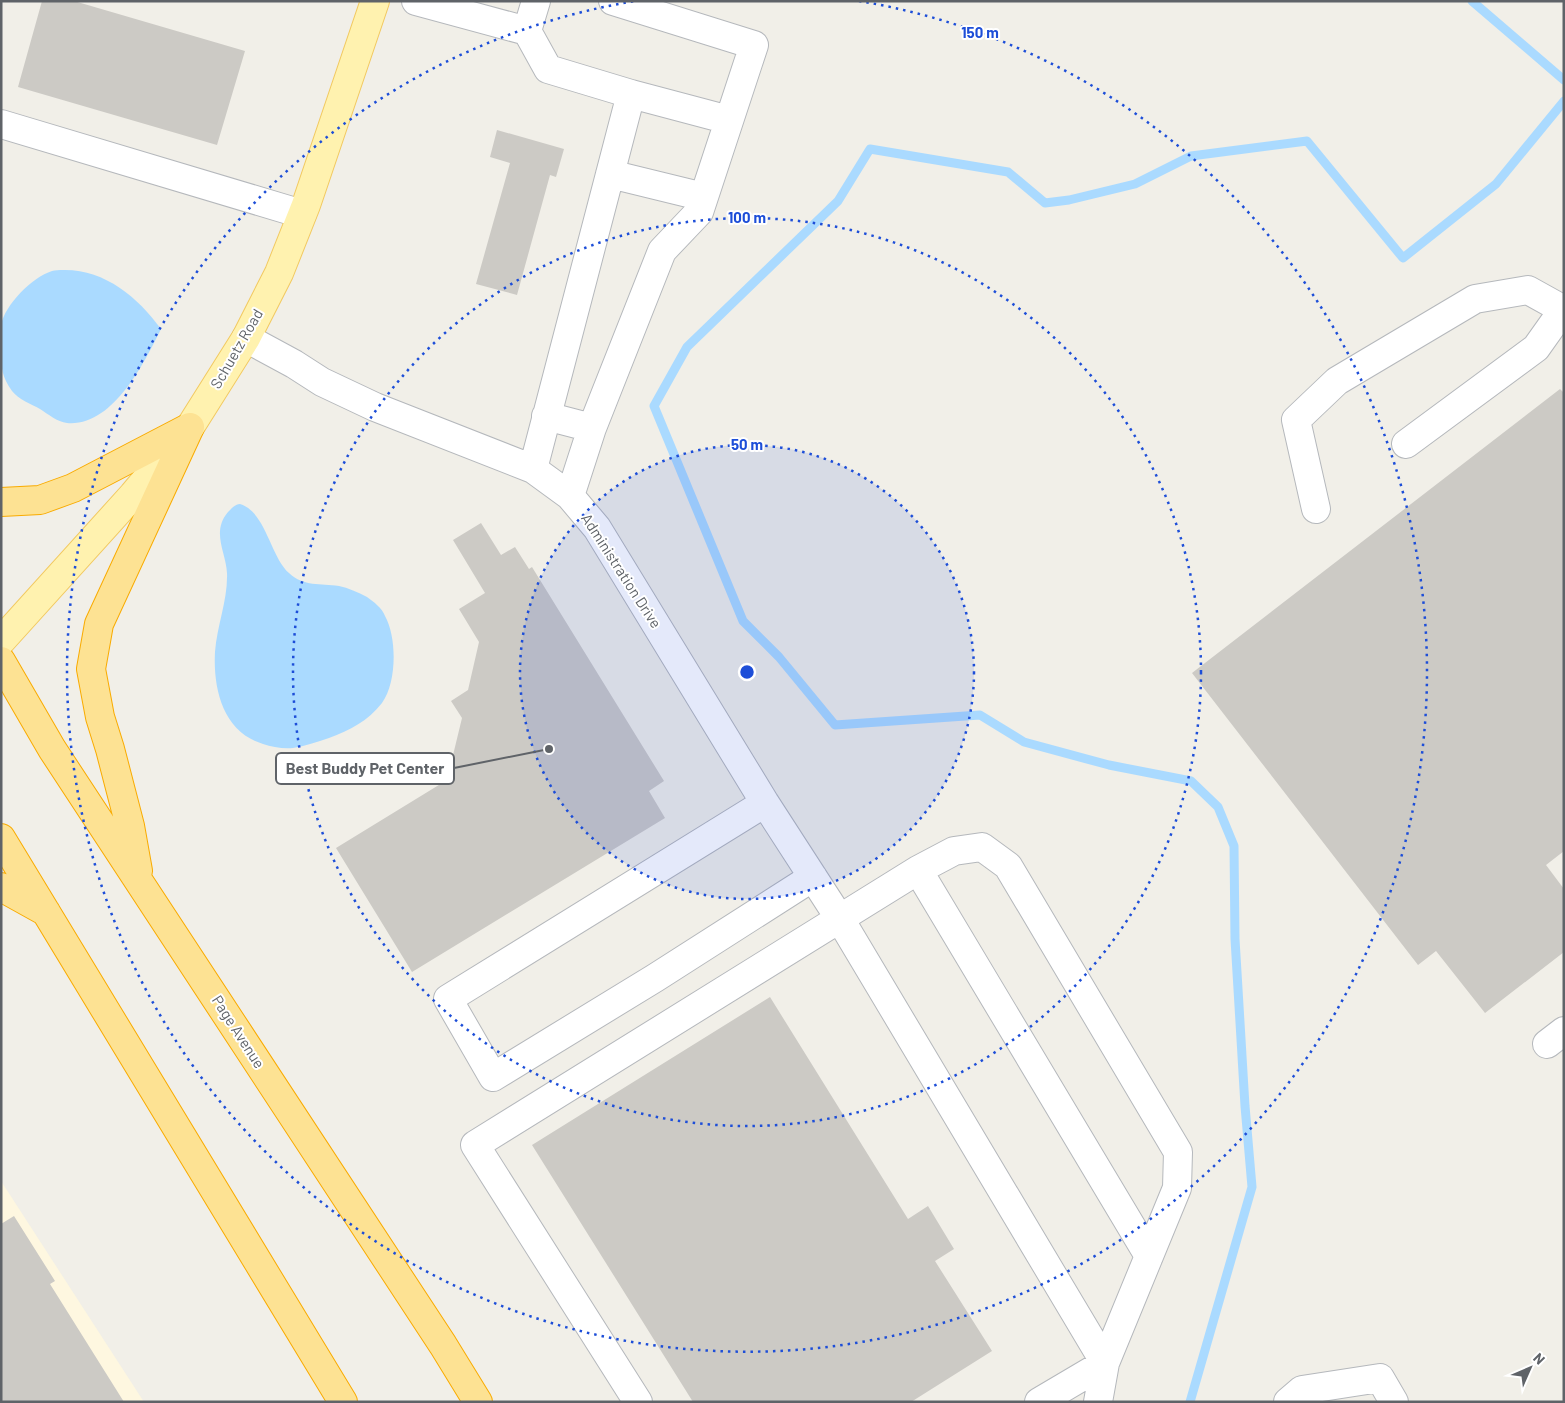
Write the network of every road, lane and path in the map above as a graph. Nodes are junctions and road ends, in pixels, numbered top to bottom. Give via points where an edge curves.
1 (375, 1) edge
2 (416, 1) edge
3 (536, 1) edge
4 (613, 1) edge
5 (527, 32) junction
6 (630, 94) junction
7 (729, 120) junction
8 (1, 124) edge
9 (610, 174) junction
10 (704, 197) junction
11 (302, 214) junction
12 (1564, 310) edge
13 (246, 338) junction
14 (546, 416) junction
15 (190, 427) junction
16 (592, 428) junction
17 (1406, 444) dead end
18 (533, 469) junction
19 (570, 496) junction
20 (1, 502) edge
21 (1316, 509) dead end
22 (1, 641) edge
23 (1, 662) edge
24 (765, 803) junction
25 (1, 838) edge
26 (918, 870) junction
27 (813, 877) junction
28 (140, 883) junction
29 (1, 887) edge
30 (47, 913) junction
31 (840, 919) junction
32 (1149, 1256) junction
33 (1105, 1363) junction
34 (343, 1402) edge
35 (478, 1402) edge
36 (638, 1402) edge
37 (1039, 1402) edge
38 (1098, 1402) edge
39 (1288, 1402) edge
40 (1394, 1402) edge

1 - 11 main road, Schuetz Road
2 - 5 street
3 - 5 street
4 - 7 street via 754,45
5 - 6 street via 548,69
6 - 7 street
6 - 9 street
7 - 10 street
8 - 11 street
9 - 10 street
9 - 14 street
10 - 16 street via 699,212 662,251
11 - 13 main road, Schuetz Road via 279,273
12 - 17 street via 1536,348
12 - 21 street via 1528,290 1475,299 1337,381 1296,420
13 - 15 main road, Schuetz Road
13 - 18 street, Administration Drive via 322,382 375,407
14 - 16 street
14 - 18 street
15 - 20 highway via 73,488 40,500
15 - 22 main road, Schuetz Road via 133,496
15 - 28 highway via 98,624 91,669 100,717 130,826
16 - 19 street
18 - 19 street, Administration Drive
19 - 24 street, Administration Drive via 597,528
23 - 28 highway, Page Avenue via 52,749
24 - 27 street, Administration Drive
24 - 27 street via 448,999 493,1077
25 - 30 highway
26 - 31 street
26 - 32 street
26 - 32 street via 954,851 982,847 1008,866 1178,1152 1177,1188
27 - 31 street, Administration Drive
28 - 35 highway, Page Avenue
29 - 30 highway
30 - 34 highway
31 - 33 street, Administration Drive
31 - 36 street via 475,1145
32 - 33 street
33 - 37 street
33 - 38 street
39 - 40 street via 1302,1390 1380,1378

